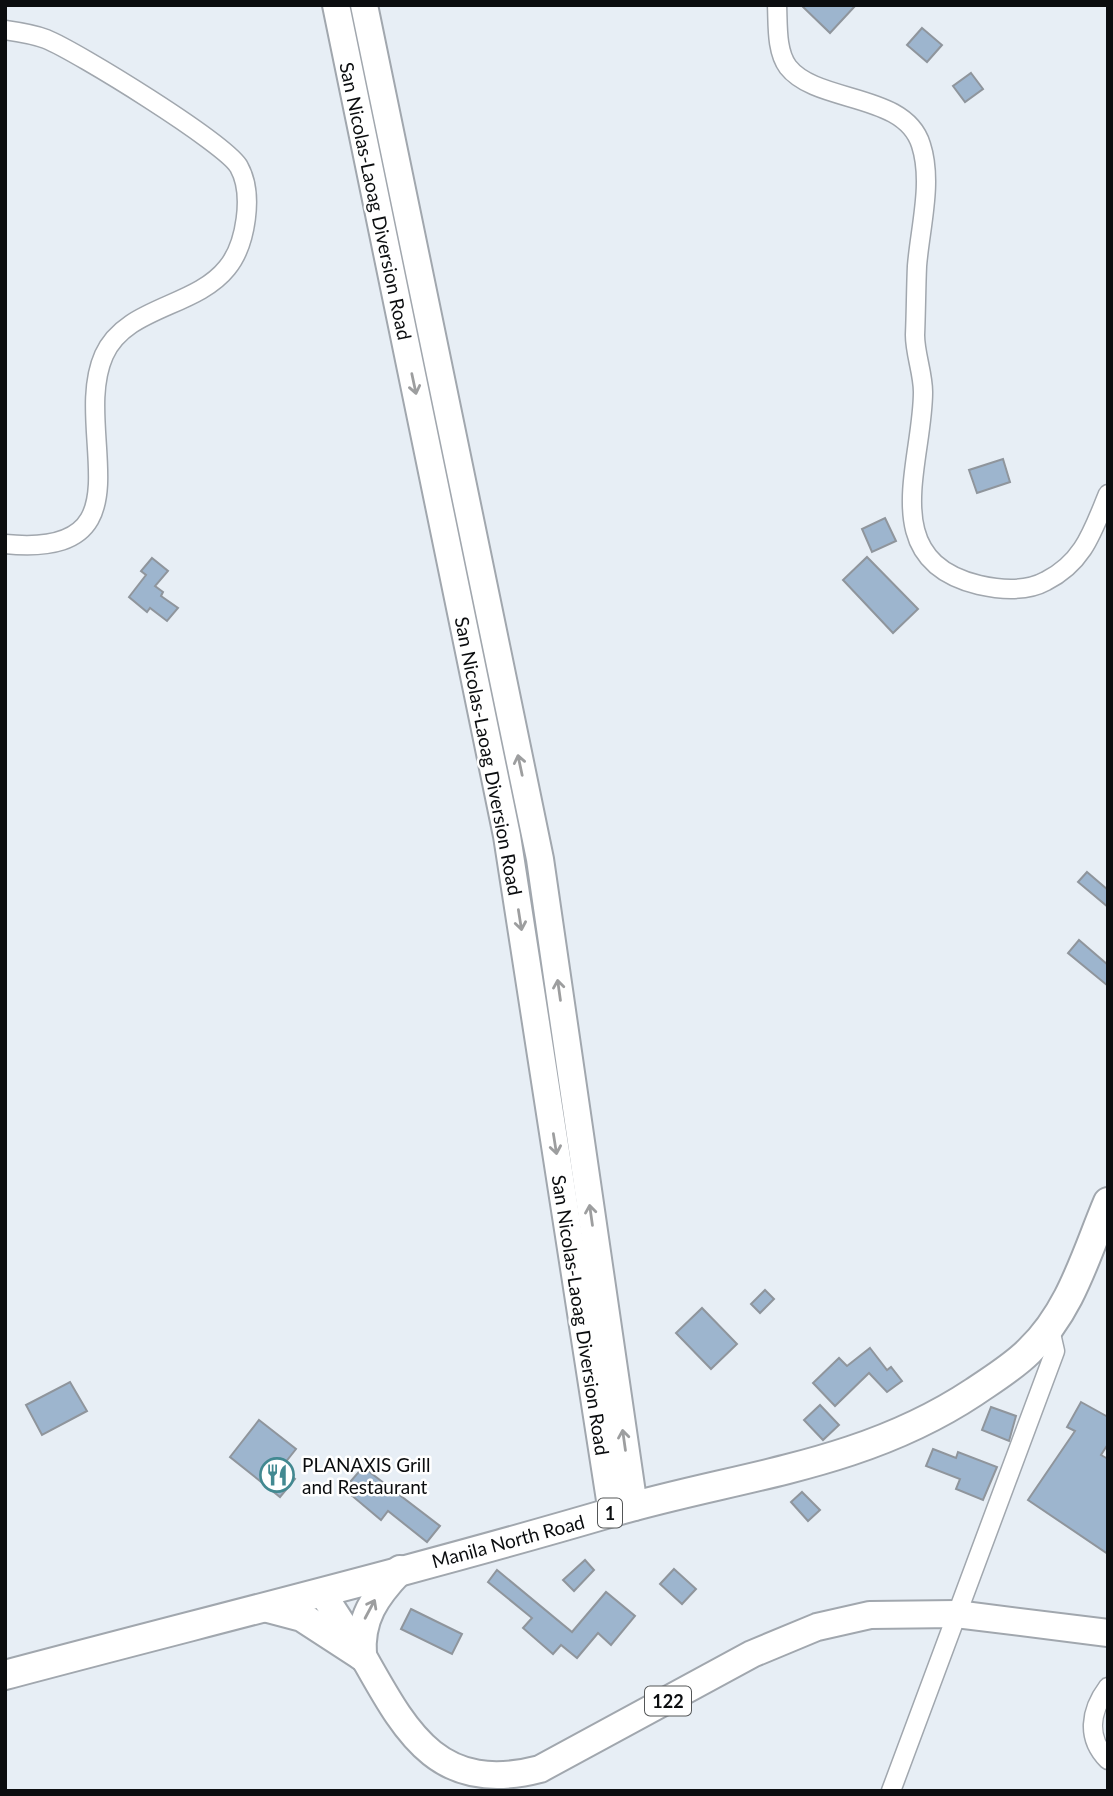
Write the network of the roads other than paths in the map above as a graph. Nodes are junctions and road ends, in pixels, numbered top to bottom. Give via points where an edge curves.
1 (336, 5) edge
2 (364, 5) edge
3 (777, 5) edge
4 (5, 30) edge
5 (1108, 494) edge
6 (5, 544) edge
7 (1108, 1202) edge
8 (1050, 1329) junction
9 (623, 1510) junction
10 (400, 1570) junction
11 (322, 1592) junction
12 (265, 1607) junction
13 (956, 1614) junction
14 (1108, 1633) edge
15 (362, 1656) junction
16 (5, 1675) edge
17 (1108, 1687) edge
18 (1108, 1760) edge
19 (891, 1791) edge

1 -> 9 main road, San Nicolas-Laoag Diversion Road via 507,836
9 -> 2 main road, San Nicolas-Laoag Diversion Road via 540,859
3 - 5 street via 788,67 813,84 895,115 921,142 925,179 915,340 923,390 910,514 923,546 935,563 969,583 1030,587 1058,575 1084,551
4 - 6 street via 49,40 197,130 239,166 246,193 240,237 227,268 194,294 136,323 105,353 96,390 99,488 93,514 84,526 55,542
7 - 8 highway, Manila North Road / 1 via 1066,1304
8 - 9 highway, Manila North Road / 1 via 1001,1374 919,1426 800,1469
8 - 13 street via 1055,1351
9 - 10 highway, Manila North Road / 1
10 - 11 highway, Manila North Road / 1
15 -> 10 highway via 365,1617
11 - 12 highway, Manila North Road / 1
11 - 15 main road, 122
12 - 15 highway via 302,1617
12 - 16 highway, Manila North Road / 1
13 - 14 main road, 122
13 - 15 main road, 122 via 870,1615 817,1627 752,1654 540,1769 497,1780 457,1773 424,1755
13 - 19 street
17 - 18 street via 1100,1697 1092,1732

